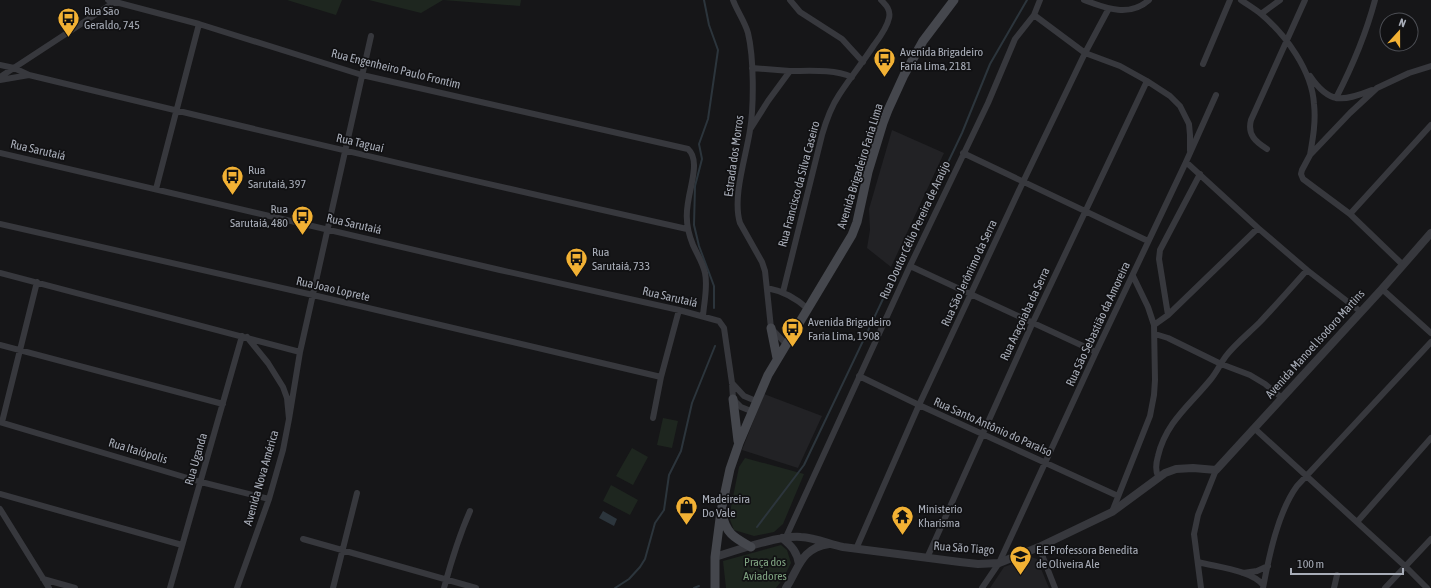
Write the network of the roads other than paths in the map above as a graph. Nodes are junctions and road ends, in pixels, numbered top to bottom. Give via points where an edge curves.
1 (733, 0) edge
2 (790, 0) edge
3 (881, 0) edge
4 (954, 0) edge
5 (1040, 0) edge
6 (1084, 0) edge
7 (1149, 0) edge
8 (1230, 0) edge
9 (1241, 0) edge
10 (1280, 0) edge
11 (1305, 0) edge
12 (1375, 0) edge
13 (114, 1) edge
14 (1108, 10) junction
15 (1261, 14) junction
16 (1034, 15) junction
17 (199, 24) junction
18 (371, 36) dead end
19 (1287, 41) junction
20 (1085, 53) junction
21 (863, 62) junction
22 (0, 64) edge
23 (1203, 64) dead end
24 (1431, 65) edge
25 (14, 68) junction
26 (752, 68) junction
27 (790, 71) junction
28 (1306, 72) junction
29 (29, 75) junction
30 (362, 75) junction
31 (0, 77) edge
32 (852, 77) junction
33 (0, 80) edge
34 (1147, 81) junction
35 (1376, 88) junction
36 (1216, 95) dead end
37 (1336, 98) junction
38 (177, 111) junction
39 (1431, 125) edge
40 (751, 129) junction
41 (1268, 150) dead end
42 (345, 151) junction
43 (0, 153) edge
44 (963, 153) junction
45 (1189, 155) junction
46 (1310, 155) junction
47 (1186, 162) junction
48 (1200, 174) junction
49 (1023, 182) junction
50 (156, 189) junction
51 (1085, 211) junction
52 (1350, 214) junction
53 (0, 224) edge
54 (1258, 228) junction
55 (687, 229) junction
56 (328, 230) junction
57 (1431, 233) edge
58 (1148, 241) junction
59 (1402, 265) junction
60 (910, 266) junction
61 (1307, 270) junction
62 (0, 273) edge
63 (1133, 276) junction
64 (37, 282) junction
65 (767, 288) junction
66 (1382, 289) junction
67 (783, 292) junction
68 (971, 294) junction
69 (313, 295) junction
70 (808, 309) junction
71 (679, 310) junction
72 (1361, 312) junction
73 (1168, 314) junction
74 (703, 316) junction
75 (1033, 322) junction
76 (1154, 324) junction
77 (771, 328) junction
78 (1431, 333) edge
79 (1155, 334) junction
80 (245, 337) junction
81 (1431, 342) edge
82 (786, 344) junction
83 (0, 345) edge
84 (20, 350) junction
85 (300, 352) junction
86 (1096, 352) junction
87 (777, 358) junction
88 (1221, 364) junction
89 (859, 376) junction
90 (661, 377) junction
91 (732, 383) junction
92 (1282, 398) junction
93 (733, 399) junction
94 (756, 401) junction
95 (223, 404) junction
96 (919, 406) junction
97 (751, 411) junction
98 (653, 418) dead end
99 (289, 419) junction
100 (1, 422) edge
101 (1254, 428) junction
102 (983, 434) junction
103 (1431, 438) edge
104 (738, 443) junction
105 (1046, 463) junction
106 (1216, 470) junction
107 (1306, 475) junction
108 (1158, 476) junction
109 (201, 482) junction
110 (357, 493) dead end
111 (0, 494) edge
112 (1118, 496) junction
113 (269, 499) junction
114 (0, 509) edge
115 (721, 511) junction
116 (470, 512) dead end
117 (1112, 512) junction
118 (1357, 522) junction
119 (784, 538) junction
120 (303, 539) dead end
121 (1431, 539) edge
122 (830, 544) junction
123 (182, 545) junction
124 (751, 547) junction
125 (1039, 547) junction
126 (856, 549) junction
127 (343, 550) junction
128 (715, 558) junction
129 (927, 558) junction
130 (1198, 562) junction
131 (999, 563) junction
132 (799, 564) junction
133 (1268, 566) junction
134 (1406, 566) junction
135 (1242, 573) junction
136 (1337, 575) dead end
137 (43, 579) junction
138 (446, 580) junction
139 (1263, 586) edge
140 (49, 588) edge
141 (75, 588) edge
142 (170, 588) edge
143 (239, 588) edge
144 (333, 588) edge
145 (444, 588) edge
146 (476, 588) edge
147 (715, 588) edge
148 (786, 588) edge
149 (982, 588) edge
150 (1055, 588) edge
151 (1202, 588) edge
152 (1334, 588) edge
153 (1385, 588) edge
154 (1427, 588) edge

1 - 26 street, Estrada dos Morros via 748,34
2 - 21 street via 800,12 842,40
3 - 21 street, Rua Francisco da Silva Caseiro via 887,6 890,17 887,26
4 - 70 main road, Avenida Brigadeiro Faria Lima via 923,41 904,75 883,123 852,235
5 - 16 street, Rua Doutor Célio Pereira de Araújo
6 - 14 street
7 - 14 street via 1127,11
8 - 23 street
9 - 15 street
10 - 15 street
11 - 19 street
12 - 37 street via 1353,62
13 - 17 street, Rua Engenheiro Paulo Frontim
13 - 25 street
14 - 20 street, Rua São Jerônimo da Serra
15 - 19 street
16 - 20 street
16 - 44 street, Rua Doutor Célio Pereira de Araújo via 1015,39
17 - 30 street, Rua Engenheiro Paulo Frontim
17 - 38 street
18 - 30 street
19 - 28 street
19 - 41 street via 1249,126 1254,139
20 - 34 street via 1120,66
20 - 49 street, Rua São Jerônimo da Serra
21 - 32 street, Rua Francisco da Silva Caseiro
22 - 25 street, Rua Taguaí
24 - 35 street
25 - 29 street, Rua Taguaí
25 - 31 street
26 - 27 street
26 - 40 street, Estrada dos Morros
27 - 32 street via 844,74
27 - 40 street
28 - 37 street via 1320,90
28 - 46 street via 1315,111
29 - 33 street, Rua Taguaí
29 - 38 street, Rua Taguaí
30 - 42 street
30 - 55 street, Rua Engenheiro Paulo Frontim via 688,149 694,159 686,212
32 - 67 street, Rua Francisco da Silva Caseiro via 830,111 822,135
34 - 45 street via 1180,106 1188,124
34 - 51 street, Rua Araçoiaba da Serra
35 - 37 street via 1354,97
35 - 46 street
36 - 45 street, Rua São Sebastião da Amoreira
38 - 42 street, Rua Taguaí
38 - 50 street
39 - 52 street
40 - 65 street, Estrada dos Morros via 740,184 738,212 740,223 762,262
42 - 55 street, Rua Taguaí
42 - 56 street
43 - 50 street, Rua Sarutaiá
44 - 49 street
44 - 60 street, Rua Doutor Célio Pereira de Araújo
45 - 47 street, Rua São Sebastião da Amoreira
46 - 52 street via 1302,170 1303,179
47 - 48 street
47 - 58 street, Rua São Sebastião da Amoreira
48 - 54 street
48 - 73 street via 1160,250 1159,259
49 - 51 street
49 - 68 street, Rua São Jerônimo da Serra
50 - 56 street, Rua Sarutaiá
51 - 58 street
51 - 75 street, Rua Araçoiaba da Serra
52 - 59 street
53 - 69 street, Rua Joao Loprete
54 - 61 street
54 - 73 street
55 - 74 street via 705,272
56 - 69 street
56 - 71 street, Rua Sarutaiá
57 - 59 street, Avenida Manoel Isodoro Martins
58 - 63 street, Rua São Sebastião da Amoreira
59 - 66 street, Avenida Manoel Isodoro Martins
60 - 68 street
60 - 89 street, Rua Doutor Célio Pereira de Araújo
61 - 72 street
61 - 88 street
62 - 64 street
63 - 76 street
63 - 86 street, Rua São Sebastião da Amoreira
64 - 80 street
64 - 84 street
65 - 67 street
65 - 77 street, Estrada dos Morros
66 - 72 street, Avenida Manoel Isodoro Martins
66 - 78 street
67 - 70 street
68 - 75 street
68 - 96 street, Rua São Jerônimo da Serra
69 - 85 street
69 - 90 street, Rua Joao Loprete
70 - 82 main road, Avenida Brigadeiro Faria Lima
71 - 74 street, Rua Sarutaiá
71 - 90 street
72 - 92 street, Avenida Manoel Isodoro Martins
73 - 76 street
74 - 91 street, Rua Sarutaiá via 719,321 722,325
75 - 86 street
75 - 102 street, Rua Araçoiaba da Serra
76 - 79 street
77 - 82 street
77 - 87 main road
79 - 88 street
79 - 112 street via 1156,380 1150,416
80 - 85 street
80 - 95 street, Rua Uganda
80 - 99 street, Avenida Nova América via 268,362 283,387
81 - 107 street
82 - 87 main road, Avenida Brigadeiro Faria Lima
83 - 84 street
84 - 95 street
84 - 100 street
85 - 99 street
86 - 105 street, Rua São Sebastião da Amoreira
87 - 94 main road, Avenida Brigadeiro Faria Lima
88 - 92 street via 1250,375
88 - 108 street via 1211,380 1178,416 1165,435 1157,462
89 - 96 street, Rua Santo Antônio do Paraíso
89 - 119 street, Rua Doutor Célio Pereira de Araújo
90 - 98 street
91 - 93 street
91 - 94 street via 744,396
92 - 101 street, Avenida Manoel Isodoro Martins
93 - 97 street via 741,407
93 - 104 main road
94 - 97 main road, Avenida Brigadeiro Faria Lima
95 - 109 street, Rua Uganda
96 - 102 street, Rua Santo Antônio do Paraíso
96 - 126 street, Rua São Jerônimo da Serra
97 - 104 main road, Avenida Brigadeiro Faria Lima
99 - 113 street, Avenida Nova América
100 - 109 street, Rua Itaiópolis
101 - 106 street, Avenida Manoel Isodoro Martins
101 - 107 street
102 - 105 street, Rua Santo Antônio do Paraíso
102 - 129 street, Rua Araçoiaba da Serra
103 - 118 street
104 - 115 main road, Avenida Brigadeiro Faria Lima
105 - 112 street, Rua Santo Antônio do Paraíso
105 - 131 street, Rua São Sebastião da Amoreira
106 - 108 street, Rua São Tiago via 1176,469
106 - 130 street via 1198,515 1194,534
107 - 118 street
107 - 133 street via 1284,508
108 - 117 street, Rua São Tiago
109 - 113 street, Rua Itaiópolis
109 - 123 street, Rua Uganda
110 - 127 street
111 - 123 street
112 - 117 street
113 - 143 street, Avenida Nova América
114 - 137 street
115 - 124 main road via 728,532
115 - 128 main road, Avenida Brigadeiro Faria Lima
116 - 138 street
117 - 125 street, Rua São Tiago
118 - 134 street
119 - 122 street, Rua São Tiago via 807,537
119 - 124 street, Rua São Tiago
119 - 132 street via 794,549
120 - 127 street
121 - 134 street
122 - 126 street, Rua São Tiago
122 - 132 street via 814,548
123 - 142 street, Rua Uganda
124 - 128 street, Rua São Tiago
125 - 131 street, Rua São Tiago
125 - 150 street
126 - 129 street, Rua São Tiago
127 - 138 street
127 - 144 street
128 - 147 main road, Avenida Brigadeiro Faria Lima
129 - 131 street, Rua São Tiago via 978,564
130 - 135 street
130 - 151 street
131 - 149 street, Rua São Sebastião da Amoreira
132 - 148 street
133 - 135 street
133 - 139 street
134 - 153 street
134 - 154 street
135 - 139 street via 1258,580
136 - 152 street
137 - 140 street
137 - 141 street
138 - 145 street
138 - 146 street

